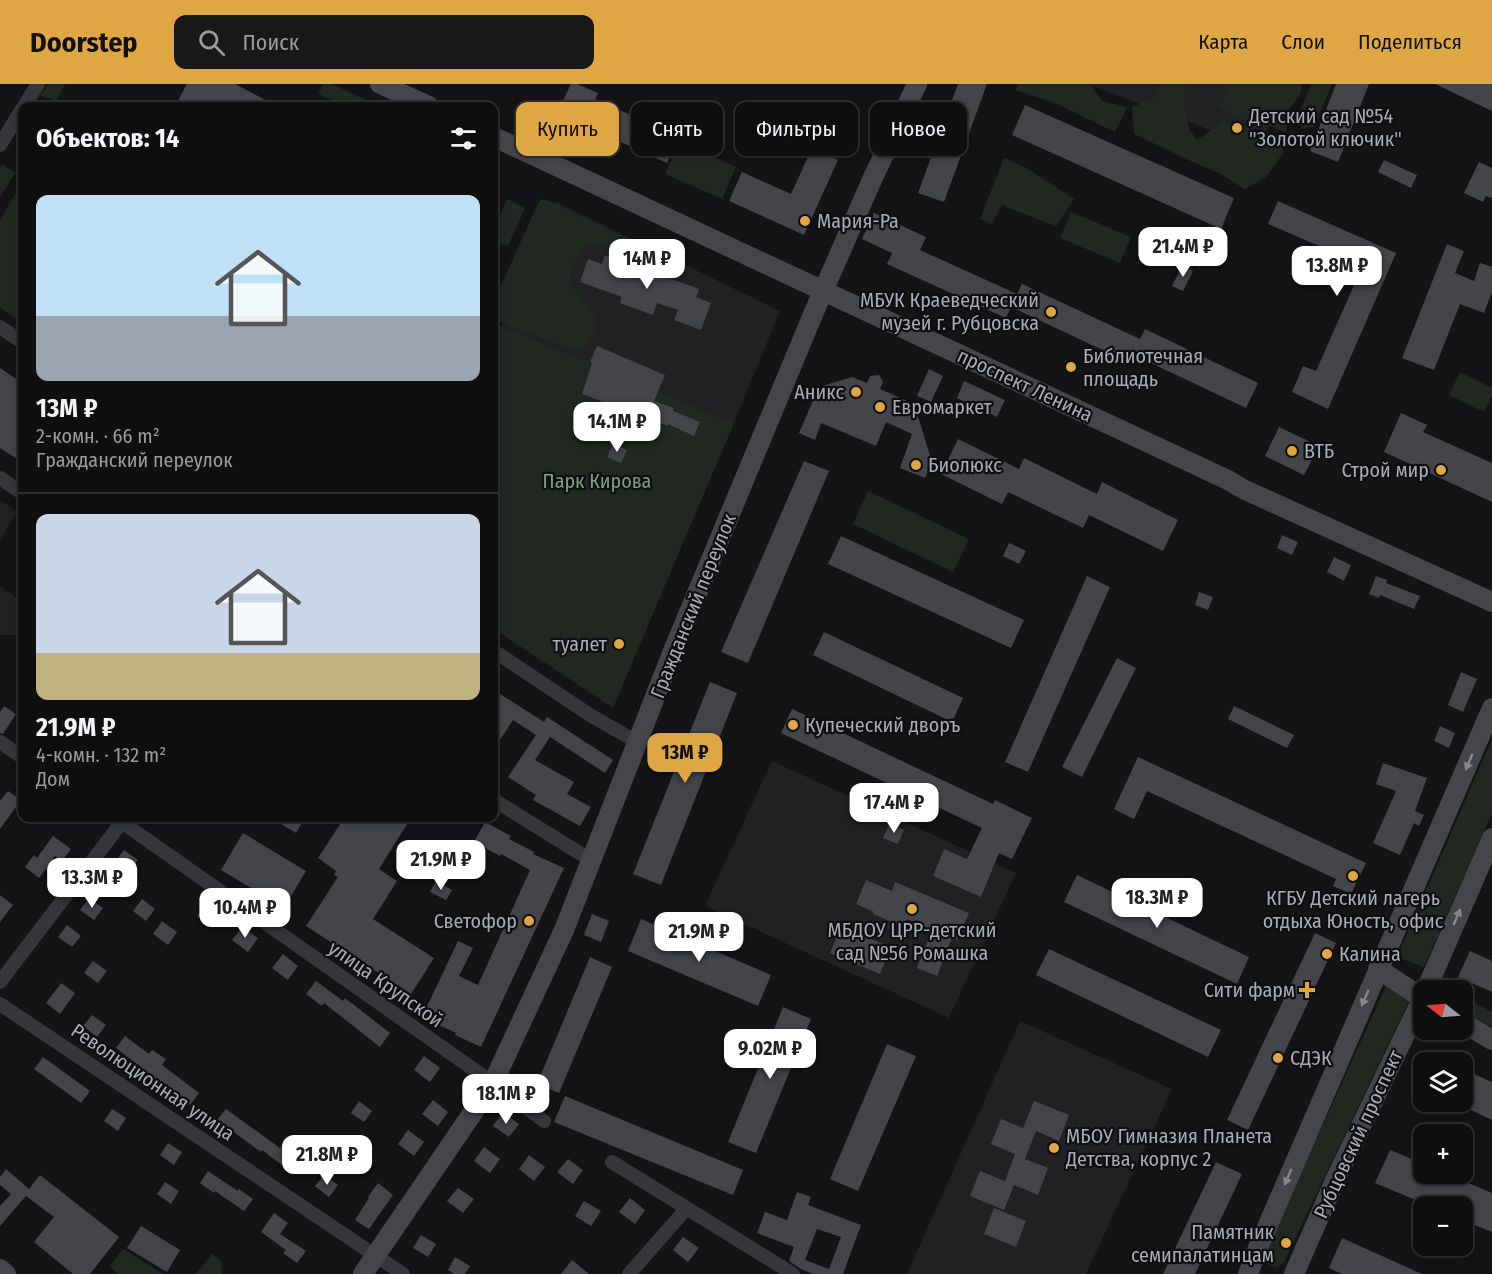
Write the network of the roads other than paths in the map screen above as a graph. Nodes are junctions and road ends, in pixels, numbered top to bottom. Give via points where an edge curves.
1 (38, 84) edge
2 (380, 84) edge
3 (917, 84) edge
4 (27, 102) edge
5 (420, 102) edge
6 (18, 116) edge
7 (498, 139) edge
8 (0, 145) edge
9 (823, 291) junction
10 (0, 327) edge
11 (18, 339) edge
12 (0, 478) edge
13 (18, 490) edge
14 (1492, 602) edge
15 (498, 654) edge
16 (1492, 708) edge
17 (0, 742) edge
18 (638, 742) junction
19 (18, 754) edge
20 (498, 802) edge
21 (119, 822) edge
22 (125, 822) edge
23 (1492, 838) edge
24 (591, 858) junction
25 (1378, 969) junction
26 (1431, 980) edge
27 (0, 982) edge
28 (1413, 990) edge
29 (0, 1004) edge
30 (1413, 1019) edge
31 (1473, 1029) edge
32 (1492, 1040) edge
33 (493, 1083) junction
34 (544, 1121) dead end
35 (612, 1162) dead end
36 (687, 1208) junction
37 (375, 1255) junction
38 (0, 1269) edge
39 (6, 1274) edge
40 (363, 1274) edge
41 (403, 1274) edge
42 (629, 1274) edge
43 (793, 1274) edge
44 (1248, 1274) edge
45 (1294, 1274) edge

1 - 4 street
2 - 5 street
3 - 9 street, Гражданский переулок
6 - 8 street
7 - 9 street, проспект Ленина
9 - 14 street, проспект Ленина
9 - 18 street, Гражданский переулок
10 - 11 street
12 - 13 street
15 - 18 street
16 -> 25 street
17 - 19 street
18 - 24 street, Гражданский переулок
20 - 24 street
21 - 27 street
22 - 33 street, улица Крупской
26 -> 23 street, Рубцовский проспект
24 - 33 street, Гражданский переулок via 564,930
25 - 28 street
25 -> 44 street
29 - 37 street, Революционная улица
30 - 45 street, Рубцовский проспект
31 - 32 street
33 - 34 street, улица Крупской
33 - 37 street, Гражданский переулок
35 - 36 street
36 - 42 street
36 - 43 street
37 - 40 street, Гражданский переулок
37 - 41 street, Революционная улица
38 - 39 street

